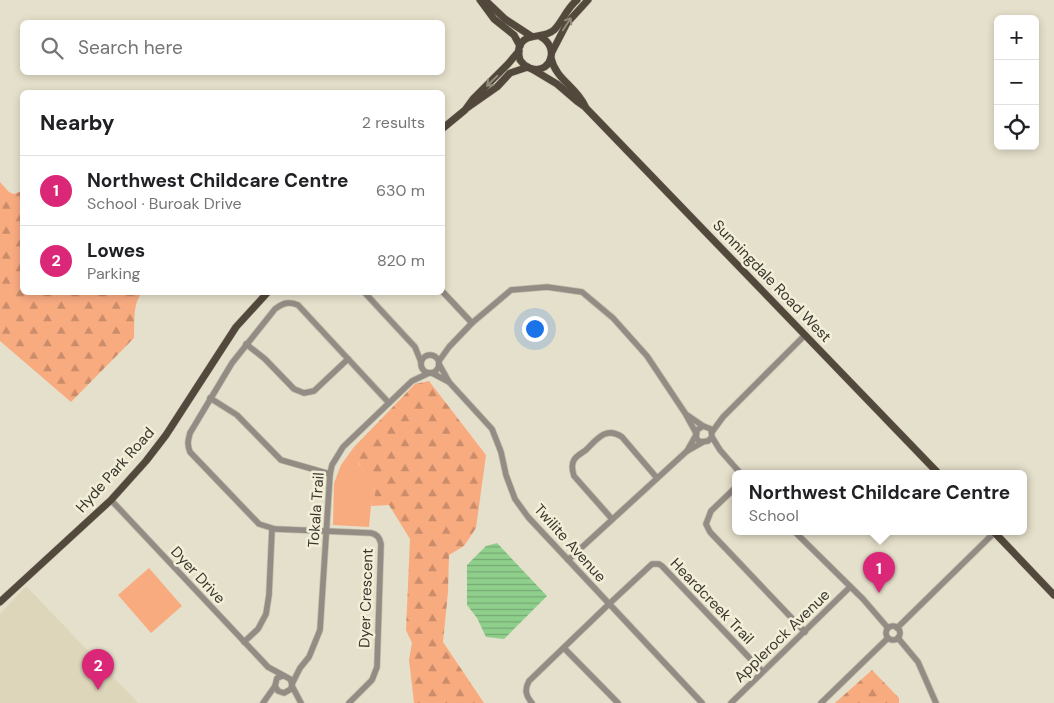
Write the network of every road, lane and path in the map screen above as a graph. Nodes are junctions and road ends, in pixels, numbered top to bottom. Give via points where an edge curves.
1 (480, 0) edge
2 (485, 0) edge
3 (577, 0) edge
4 (588, 0) edge
5 (531, 36) junction
6 (541, 37) junction
7 (520, 48) junction
8 (552, 55) junction
9 (530, 68) junction
10 (585, 107) junction
11 (465, 110) junction
12 (445, 127) edge
13 (445, 294) edge
14 (265, 295) edge
15 (367, 295) edge
16 (472, 323) junction
17 (805, 335) junction
18 (246, 344) junction
19 (415, 347) junction
20 (449, 347) junction
21 (431, 354) junction
22 (348, 359) junction
23 (421, 363) junction
24 (439, 363) junction
25 (430, 373) junction
26 (412, 381) junction
27 (449, 382) junction
28 (210, 398) junction
29 (389, 402) junction
30 (685, 413) junction
31 (722, 417) junction
32 (704, 426) junction
33 (696, 434) junction
34 (708, 438) junction
35 (687, 451) junction
36 (738, 470) edge
37 (935, 470) edge
38 (330, 474) junction
39 (657, 478) junction
40 (732, 491) edge
41 (111, 500) junction
42 (612, 519) junction
43 (272, 529) junction
44 (327, 530) junction
45 (798, 535) edge
46 (991, 535) edge
47 (997, 535) edge
48 (568, 560) junction
49 (850, 587) junction
50 (1054, 595) edge
51 (0, 602) edge
52 (609, 604) junction
53 (888, 628) junction
54 (897, 628) junction
55 (805, 632) junction
56 (888, 638) junction
57 (898, 638) junction
58 (244, 642) junction
59 (564, 648) junction
60 (268, 667) junction
61 (300, 668) junction
62 (762, 671) junction
63 (284, 676) junction
64 (275, 684) junction
65 (292, 685) junction
66 (282, 692) junction
67 (300, 701) edge
68 (264, 702) edge
69 (349, 703) edge
70 (532, 703) edge
71 (618, 703) edge
72 (702, 703) edge
73 (731, 703) edge
74 (821, 703) edge
75 (936, 703) edge

1 - 7 main road via 494,19 514,35
2 - 5 main road via 505,19
3 - 6 main road via 552,32
8 -> 4 main road via 567,23
5 - 6 main road
5 - 7 main road
6 - 8 main road via 549,43
7 - 9 main road via 521,61
7 -> 11 main road
8 - 9 main road via 542,68
8 - 10 main road, Sunningdale Road West via 556,72 576,91
9 - 10 main road, Sunningdale Road West via 557,84
9 - 11 main road via 510,73 497,87
10 - 17 main road, Sunningdale Road West
11 - 12 main road
13 - 16 street
14 - 41 main road, Hyde Park Road via 236,327 166,435
15 - 19 street
16 - 20 street
16 - 30 street via 511,290 547,286 582,292 612,318 647,356
17 - 31 street
17 - 37 main road, Sunningdale Road West
18 - 22 street via 294,389 304,393 314,391
18 - 22 street via 280,305 294,303
18 - 28 street
19 - 21 street
19 - 23 street
20 - 21 street
20 - 24 street
21 - 23 street via 424,356
21 - 24 street
22 - 29 street
23 - 25 street via 423,370
23 - 26 street, Tokala Trail
24 - 25 street via 437,370
24 - 27 street, Twilite Avenue
25 - 26 street, Tokala Trail
25 - 27 street, Twilite Avenue
26 - 29 street, Tokala Trail
27 - 48 street, Twilite Avenue via 492,429 515,498
28 - 38 street via 237,416 281,460
28 - 43 street via 190,433 187,445 190,452 259,524
29 - 38 street, Tokala Trail via 343,447
30 - 32 street
30 - 33 street
31 - 32 street
31 - 34 street
32 - 33 street via 698,428
32 - 34 street
33 - 34 street via 698,440
33 - 35 street
34 - 35 street
34 - 36 street
35 - 39 street
38 - 44 street, Tokala Trail
39 - 42 street
39 - 42 street via 616,433 603,434 574,460 574,476
40 - 55 street via 711,511 706,524 710,532
41 - 51 main road, Hyde Park Road
41 - 58 street, Dyer Drive
42 - 48 street
43 - 44 street
43 - 58 street via 266,614 258,629
44 - 61 street, Tokala Trail via 320,630 309,657
44 - 69 street, Dyer Crescent via 374,533 381,544 376,667 372,680
45 - 49 street
46 - 54 street
47 - 50 main road
48 - 52 street, Twilite Avenue
49 - 53 street
49 - 55 street, Applerock Avenue
52 - 59 street, Heardcreek Trail
52 - 62 street, Heardcreek Trail via 648,566 659,564
52 - 72 street, Twilite Avenue
53 - 54 street
53 - 56 street
54 - 57 street
55 - 62 street, Applerock Avenue
56 - 57 street
56 - 74 street
57 - 75 street via 918,662
58 - 60 street, Dyer Drive
59 - 70 street, Heardcreek Trail via 526,686
59 - 71 street
60 - 63 street, Dyer Drive
60 - 64 street, Dyer Drive
61 - 63 street
61 - 65 street, Tokala Trail
62 - 73 street, Applerock Avenue
63 - 64 street
63 - 65 street
64 - 66 street
64 - 68 street
65 - 66 street via 289,691
65 - 67 street
66 - 67 street
66 - 68 street

